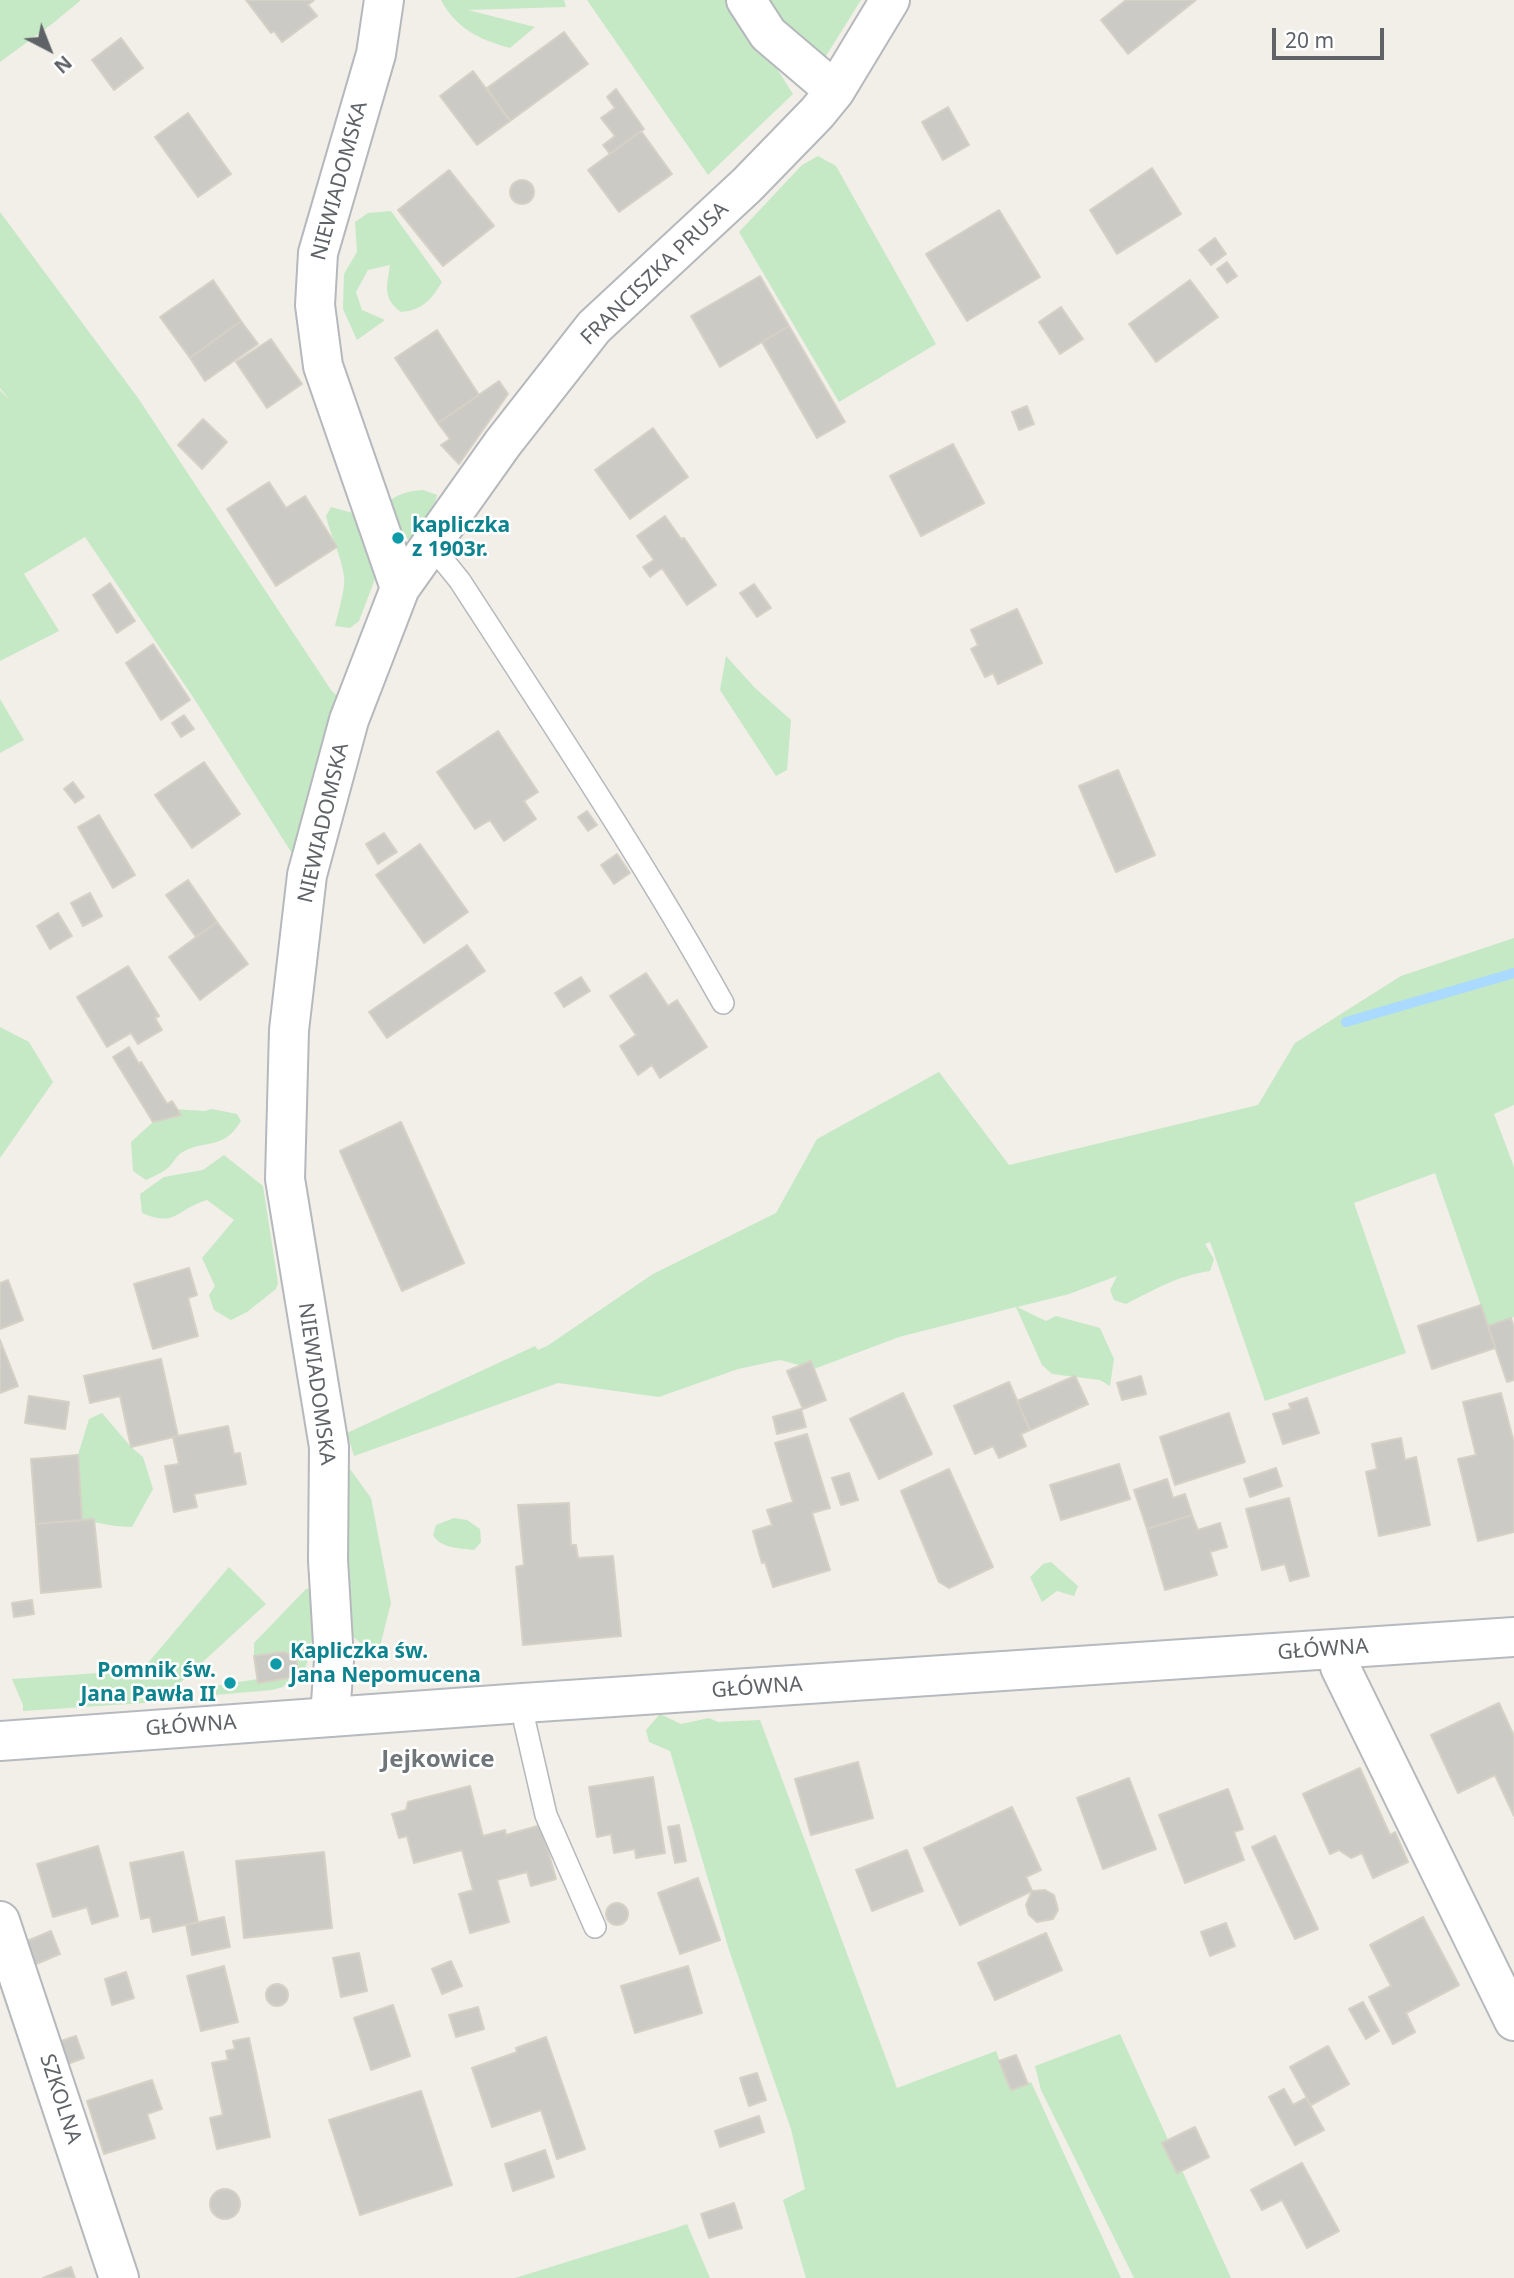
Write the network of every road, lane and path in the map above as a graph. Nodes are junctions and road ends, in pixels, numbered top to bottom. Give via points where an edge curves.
1 (384, 0) edge
2 (746, 0) edge
3 (890, 0) edge
4 (835, 91) junction
5 (431, 545) junction
6 (400, 588) junction
7 (723, 1003) dead end
8 (1514, 1637) edge
9 (1337, 1649) junction
10 (523, 1703) junction
11 (330, 1717) junction
12 (0, 1741) edge
13 (0, 1921) edge
14 (595, 1927) dead end
15 (1514, 2021) edge
16 (119, 2278) edge

1 - 6 street, NIEWIADOMSKA via 376,54 318,253 314,305 323,366
2 - 4 street via 768,34
3 - 4 street, FRANCISZKA PRUSA
4 - 5 street, FRANCISZKA PRUSA via 747,185 594,327
5 - 6 street, FRANCISZKA PRUSA
5 - 7 lane via 460,581 641,863
6 - 11 street, NIEWIADOMSKA via 349,720 307,875 289,1030 285,1179 329,1447 328,1560 334,1660
8 - 9 street, GŁÓWNA
9 - 10 street, GŁÓWNA
9 - 15 street via 1340,1667
10 - 11 street, GŁÓWNA
10 - 14 lane via 546,1815
11 - 12 street, GŁÓWNA
13 - 16 street, SZKOLNA

